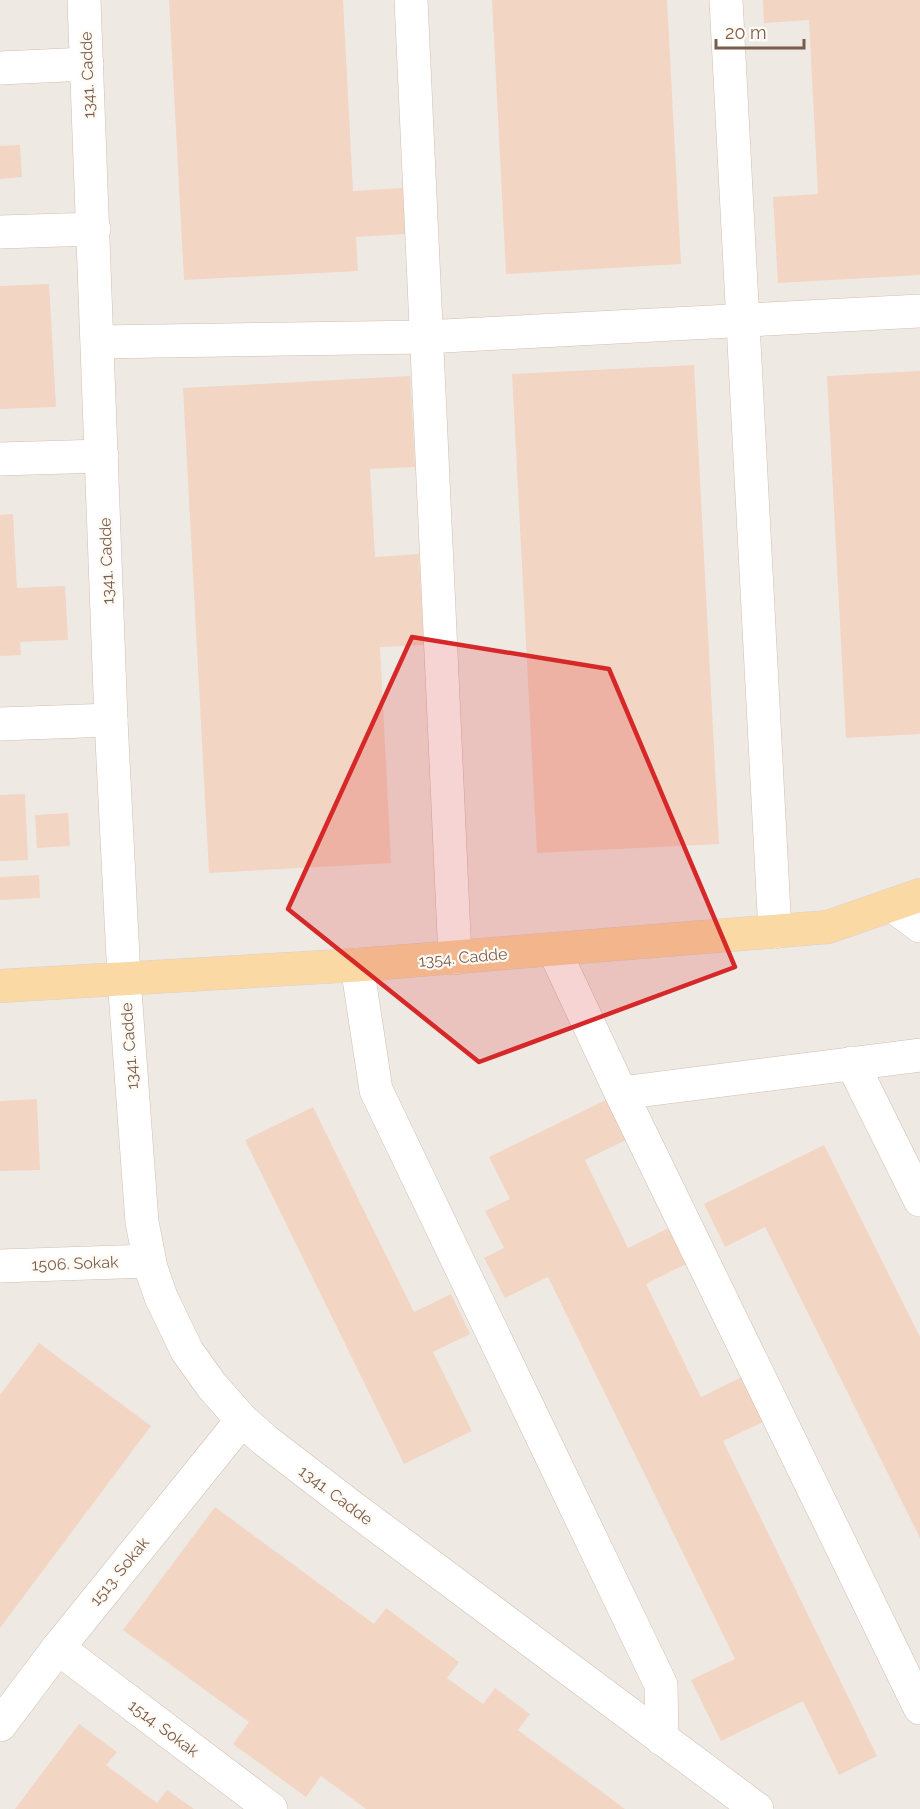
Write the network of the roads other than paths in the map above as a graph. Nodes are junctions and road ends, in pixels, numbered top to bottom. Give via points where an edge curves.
1 (84, 0) edge
2 (411, 0) edge
3 (726, 0) edge
4 (87, 63) junction
5 (0, 68) edge
6 (94, 229) junction
7 (0, 232) edge
8 (920, 311) edge
9 (744, 320) junction
10 (425, 337) junction
11 (99, 342) junction
12 (102, 456) junction
13 (0, 459) edge
14 (111, 720) junction
15 (0, 724) edge
16 (906, 900) edge
17 (920, 926) edge
18 (775, 932) junction
19 (554, 950) junction
20 (455, 958) junction
21 (357, 965) junction
22 (124, 978) junction
23 (0, 986) edge
24 (920, 1055) edge
25 (852, 1063) junction
26 (621, 1093) junction
27 (920, 1200) edge
28 (149, 1261) junction
29 (0, 1266) edge
30 (242, 1420) junction
31 (57, 1648) junction
32 (920, 1708) edge
33 (0, 1725) edge
34 (662, 1739) junction
35 (271, 1809) edge
36 (757, 1809) edge

1 - 4 street, 1341. Cadde
2 - 10 street
3 - 9 street
4 - 5 street
4 - 6 street, 1341. Cadde
6 - 7 street
6 - 11 street, 1341. Cadde
8 - 9 street
9 - 10 street
9 - 18 street
10 - 11 street
10 - 20 street
11 - 12 street, 1341. Cadde
12 - 13 street
12 - 14 street, 1341. Cadde
14 - 15 street
14 - 22 street, 1341. Cadde
16 - 17 street
16 - 18 main road, 1354. Cadde via 828,927
18 - 19 main road, 1354. Cadde
19 - 20 main road, 1354. Cadde
19 - 26 street
20 - 21 main road, 1354. Cadde
21 - 22 main road, 1354. Cadde
21 - 34 street via 376,1090 661,1685
22 - 23 main road, 1354. Cadde
22 - 28 street, 1341. Cadde via 142,1222
24 - 25 street
25 - 26 street
25 - 27 street
26 - 32 street
28 - 29 street, 1506. Sokak
28 - 30 street, 1341. Cadde via 161,1297 188,1352
30 - 31 street, 1513. Sokak
30 - 34 street, 1341. Cadde
31 - 33 street, 1513. Sokak
31 - 35 street, 1514. Sokak
34 - 36 street, 1341. Cadde

